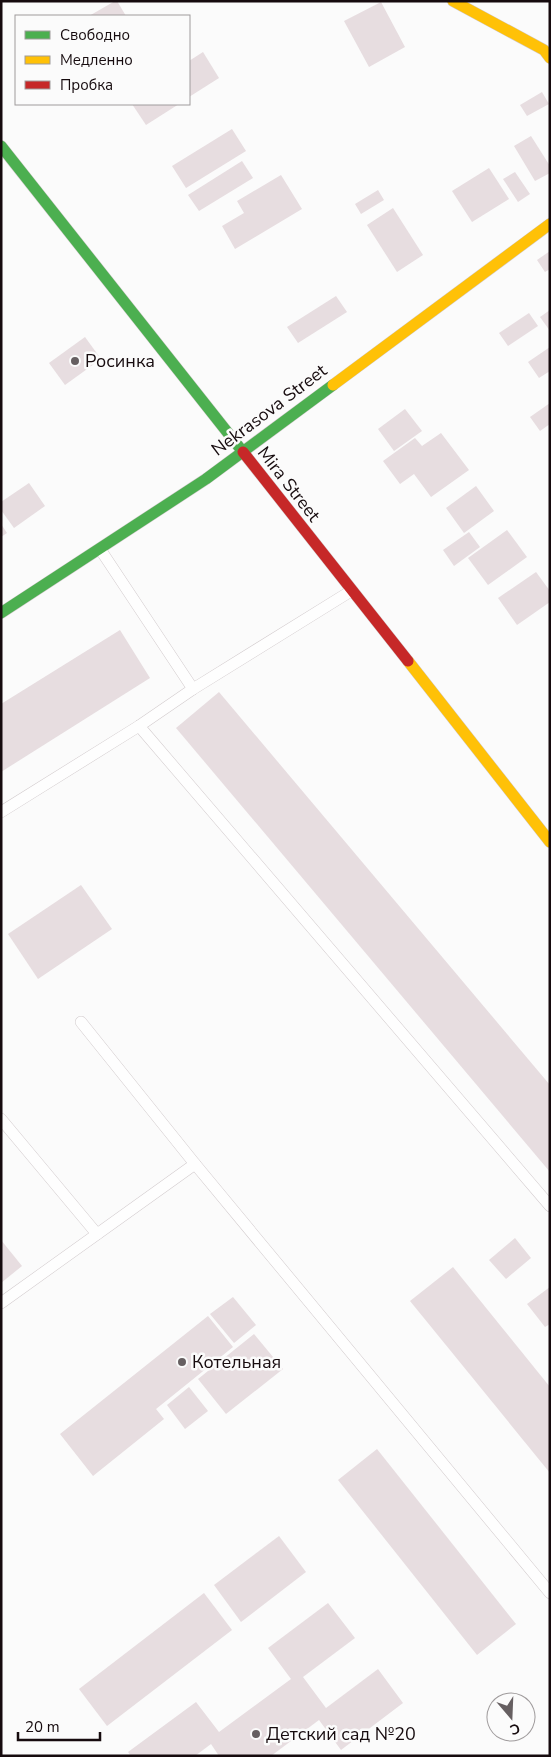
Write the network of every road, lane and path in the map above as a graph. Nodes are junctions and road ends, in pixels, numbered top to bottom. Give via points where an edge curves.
1 (453, 1) edge
2 (550, 58) edge
3 (1, 146) edge
4 (550, 224) edge
5 (242, 452) junction
6 (100, 548) junction
7 (351, 591) junction
8 (1, 613) edge
9 (193, 689) junction
10 (139, 726) junction
11 (1, 812) edge
12 (550, 842) edge
13 (81, 1022) dead end
14 (1, 1119) edge
15 (195, 1164) junction
16 (550, 1206) edge
17 (97, 1234) junction
18 (1, 1303) edge
19 (550, 1593) edge

1 - 2 street via 544,50
3 - 5 street, Mira Street
4 - 5 street, Nekrasova Street
5 - 6 street, Nekrasova Street
5 - 7 street, Mira Street
6 - 8 street, Nekrasova Street
6 - 9 lane
7 - 9 lane
7 - 12 street, Mira Street
9 - 10 lane
10 - 11 lane
10 - 16 lane
13 - 15 lane
14 - 17 lane
15 - 17 lane
15 - 19 lane
17 - 18 lane

